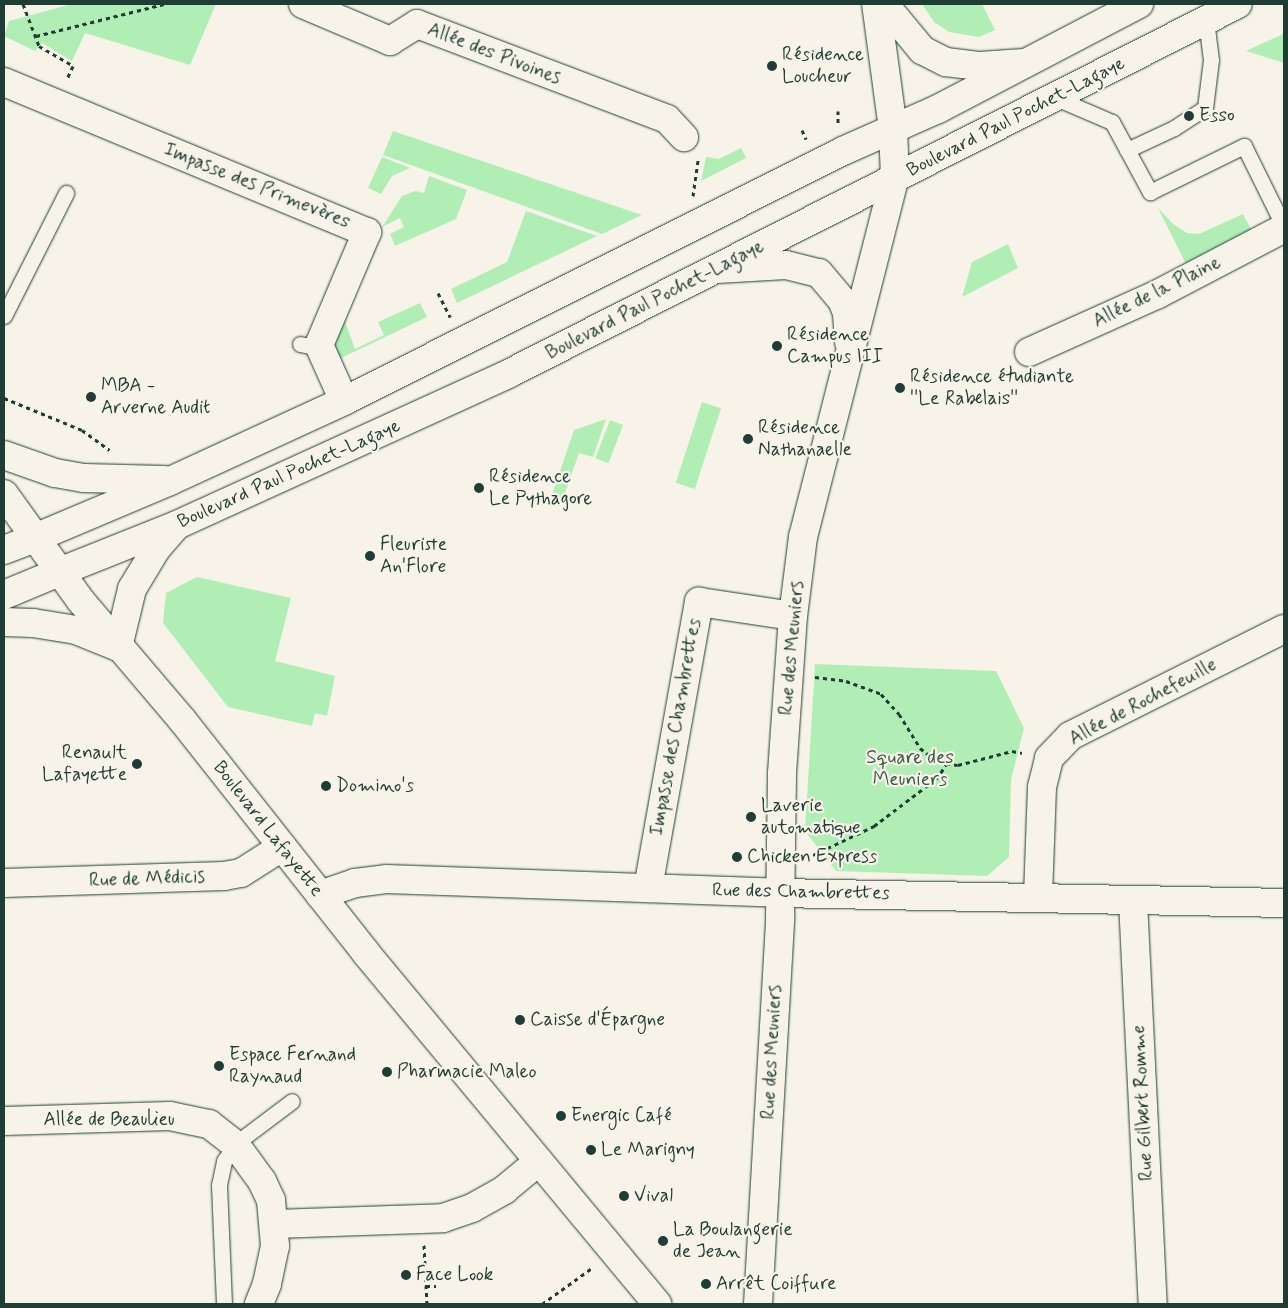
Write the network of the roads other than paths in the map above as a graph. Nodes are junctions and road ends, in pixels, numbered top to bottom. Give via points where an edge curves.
1 (303, 4) edge
2 (876, 4) edge
3 (884, 4) edge
4 (1139, 4) edge
5 (1238, 4) edge
6 (1206, 20) junction
7 (1024, 63) junction
8 (4, 82) edge
9 (1056, 98) junction
10 (893, 129) junction
11 (684, 137) dead end
12 (1127, 150) junction
13 (895, 177) junction
14 (66, 193) dead end
15 (1284, 228) edge
16 (717, 269) junction
17 (4, 316) edge
18 (1029, 352) dead end
19 (850, 358) junction
20 (344, 401) junction
21 (4, 455) edge
22 (170, 481) junction
23 (4, 494) edge
24 (176, 525) junction
25 (36, 538) junction
26 (4, 550) edge
27 (59, 572) junction
28 (4, 595) edge
29 (793, 616) junction
30 (4, 622) edge
31 (1284, 629) edge
32 (118, 647) junction
33 (282, 847) junction
34 (4, 883) edge
35 (648, 888) junction
36 (779, 893) junction
37 (320, 895) junction
38 (1038, 896) junction
39 (1133, 901) junction
40 (1284, 902) edge
41 (292, 1101) dead end
42 (4, 1121) edge
43 (235, 1144) junction
44 (538, 1161) junction
45 (275, 1224) junction
46 (224, 1304) edge
47 (259, 1304) edge
48 (657, 1304) edge
49 (758, 1304) edge
50 (1153, 1304) edge

1 - 11 main road, Allée des Pivoines via 390,41 417,24 667,119
2 - 10 main road, Rue des Meuniers
3 - 7 main road via 922,50 946,62 980,66
4 - 7 main road
5 - 6 main road, Boulevard Paul Pochet-Lagaye
6 - 9 main road, Boulevard Paul Pochet-Lagaye
6 - 12 lane via 1211,60 1205,108 1174,128
7 - 10 main road
8 - 20 main road, Impasse des Primevères via 367,232 321,334 310,346
9 - 12 lane via 1112,122
9 - 13 main road, Boulevard Paul Pochet-Lagaye
10 - 13 main road, Rue des Meuniers
10 - 20 main road via 842,151
12 - 15 lane via 1150,192 1244,146
13 - 16 main road, Boulevard Paul Pochet-Lagaye
13 - 19 main road, Rue des Meuniers
14 - 17 lane
15 - 18 main road, Allée de la Plaine via 1158,294
16 - 19 main road via 786,265 819,273 833,287 847,313
16 - 24 main road, Boulevard Paul Pochet-Lagaye via 508,374
19 - 29 main road, Rue des Meuniers via 803,537
20 - 22 main road
21 - 22 main road via 55,473 84,478
22 - 25 main road
23 - 25 main road, Boulevard Lafayette
24 - 27 main road, Boulevard Paul Pochet-Lagaye
24 - 32 main road via 132,589
25 - 26 main road
25 - 27 main road, Boulevard Lafayette
27 - 28 main road, Boulevard Paul Pochet-Lagaye
27 - 32 main road, Boulevard Lafayette
29 - 35 main road, Impasse des Chambrettes via 699,602
29 - 36 main road, Rue des Meuniers via 782,773
30 - 32 main road via 76,630
31 - 38 main road, Allée de Rochefeuille via 1070,736 1049,758 1042,787
32 - 33 main road, Boulevard Lafayette via 184,721
33 - 34 main road, Rue de Médicis via 241,873 224,876
33 - 37 main road, Boulevard Lafayette
35 - 36 main road, Rue des Chambrettes
35 - 37 main road, Rue des Chambrettes via 386,879
36 - 38 main road, Rue des Chambrettes
36 - 49 main road, Rue des Meuniers
37 - 44 main road, Boulevard Lafayette
38 - 39 main road, Rue des Chambrettes
39 - 40 main road, Rue des Chambrettes
39 - 50 main road, Rue Gilbert Romme
41 - 43 lane
42 - 43 main road, Allée de Beaulieu via 170,1116 209,1124
43 - 45 main road, Allée de Beaulieu via 262,1181 271,1200
43 - 46 lane via 224,1161 219,1185
44 - 45 main road via 504,1190 472,1208 443,1218
44 - 48 main road, Boulevard Lafayette
45 - 47 main road, Allée de Beaulieu via 272,1264

